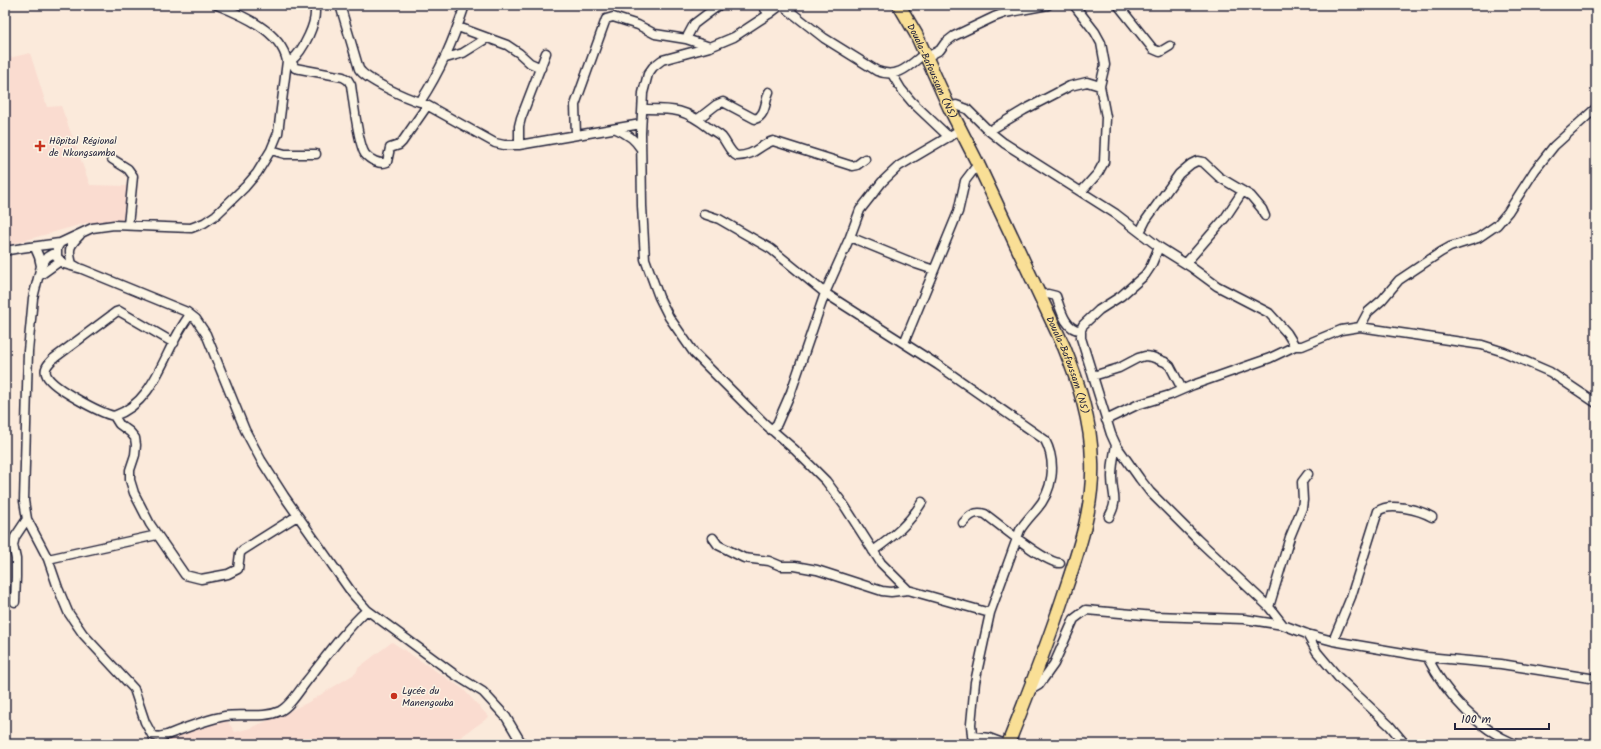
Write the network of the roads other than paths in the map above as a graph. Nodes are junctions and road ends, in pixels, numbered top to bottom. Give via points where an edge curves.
1 (217, 5) edge
2 (314, 5) edge
3 (340, 5) edge
4 (465, 5) edge
5 (719, 5) edge
6 (762, 5) edge
7 (782, 5) edge
8 (899, 5) edge
9 (1048, 5) edge
10 (1074, 5) edge
11 (1118, 5) edge
12 (770, 14) junction
13 (458, 27) junction
14 (487, 38) junction
15 (686, 39) junction
16 (1170, 46) dead end
17 (710, 47) junction
18 (546, 53) dead end
19 (926, 55) junction
20 (446, 58) junction
21 (288, 59) junction
22 (541, 68) junction
23 (892, 74) junction
24 (1100, 86) junction
25 (769, 92) dead end
26 (424, 104) junction
27 (949, 107) junction
28 (1596, 108) edge
29 (643, 109) junction
30 (698, 119) junction
31 (641, 124) junction
32 (616, 129) junction
33 (960, 130) junction
34 (989, 131) junction
35 (576, 135) junction
36 (949, 137) junction
37 (519, 145) junction
38 (641, 149) junction
39 (271, 150) junction
40 (316, 154) dead end
41 (112, 159) dead end
42 (865, 159) dead end
43 (978, 164) junction
44 (1243, 191) junction
45 (1081, 192) junction
46 (704, 214) dead end
47 (1265, 216) dead end
48 (132, 225) junction
49 (84, 231) junction
50 (1140, 232) junction
51 (850, 237) junction
52 (60, 243) junction
53 (1159, 247) junction
54 (33, 249) junction
55 (5, 251) edge
56 (69, 252) junction
57 (56, 256) junction
58 (1186, 263) junction
59 (41, 266) junction
60 (82, 269) junction
61 (934, 270) junction
62 (38, 276) junction
63 (825, 293) junction
64 (1039, 295) junction
65 (190, 314) junction
66 (1360, 326) junction
67 (1081, 330) junction
68 (174, 343) junction
69 (904, 343) junction
70 (1295, 346) junction
71 (1094, 376) junction
72 (1182, 389) junction
73 (1596, 403) edge
74 (114, 416) junction
75 (1106, 420) junction
76 (771, 430) junction
77 (1116, 444) junction
78 (1308, 474) dead end
79 (922, 502) dead end
80 (298, 516) junction
81 (1109, 517) dead end
82 (1432, 517) dead end
83 (27, 519) junction
84 (963, 523) dead end
85 (157, 535) junction
86 (713, 538) dead end
87 (1017, 538) junction
88 (873, 551) junction
89 (48, 559) junction
90 (1060, 563) dead end
91 (908, 590) junction
92 (15, 602) dead end
93 (1270, 607) junction
94 (367, 610) junction
95 (990, 613) junction
96 (1282, 625) junction
97 (1307, 634) junction
98 (1333, 641) junction
99 (1427, 657) junction
100 (1596, 678) edge
101 (1029, 692) junction
102 (522, 744) edge
103 (1006, 744) edge
104 (1405, 744) edge
105 (1515, 744) edge

1 - 21 street via 248,18 277,42
2 - 21 street via 313,25 296,56
3 - 26 street via 362,74
4 - 13 street
5 - 15 street via 694,24
6 - 12 street
7 - 12 street
7 - 23 street via 824,38 855,58 876,71
8 - 19 highway, Douala-Bafoussam (N5)
9 - 19 street via 994,17 954,36 940,50
10 - 24 street via 1101,43 1105,65
11 - 16 street via 1154,49 1160,52
12 - 17 street via 734,37
13 - 14 street
13 - 20 street
14 - 20 street via 463,53
14 - 22 street via 514,49 530,63
15 - 17 street
15 - 35 street via 655,34 613,17 606,19 575,105
17 - 29 street via 662,60 654,67 645,82
18 - 22 street
19 - 23 street
19 - 27 highway, Douala-Bafoussam (N5)
20 - 26 street
21 - 26 street via 295,68 348,80 362,148 368,157 381,163 387,162 390,148 402,142
21 - 39 street via 278,133
22 - 37 street via 521,118
23 - 36 street via 912,102
24 - 34 street via 1087,82 1070,86
24 - 45 street via 1106,117 1104,162
25 - 30 street via 760,118 755,119 723,102
26 - 37 street via 495,143 504,146
27 - 33 highway, Douala-Bafoussam (N5)
27 - 34 street via 956,105 966,109
28 - 66 street via 1554,146 1497,225 1478,238 1450,247 1398,280 1382,300 1368,312
29 - 30 street via 679,110
29 - 31 street
30 - 42 street via 726,141 731,152 737,156 755,152 767,142 773,141 852,166
31 - 32 street
31 - 38 street
32 - 35 street
32 - 38 street via 630,136
33 - 36 street
33 - 43 highway, Douala-Bafoussam (N5)
34 - 45 street
35 - 37 street
36 - 51 street via 899,166 882,182 860,210
38 - 76 street via 645,259 660,297 676,328 694,352
39 - 40 street via 285,154
39 - 48 street via 245,187 204,223 192,228
41 - 48 street via 128,169 132,176 128,225
43 - 61 street via 965,182 958,212
43 - 64 highway, Douala-Bafoussam (N5)
44 - 47 street via 1258,202
44 - 50 street via 1219,177 1203,162 1197,161 1182,171 1162,196
44 - 58 street via 1225,218
45 - 50 street
46 - 63 street via 771,250
48 - 49 street via 104,226
49 - 52 street
49 - 56 street
50 - 53 street
51 - 61 street
51 - 63 street
52 - 54 street
52 - 57 street
53 - 58 street
53 - 67 street via 1145,275 1121,296 1099,310
54 - 55 street
54 - 57 street
54 - 59 street via 39,257
56 - 57 street
56 - 60 street via 72,264
57 - 59 street via 46,257
57 - 60 street via 64,264
57 - 62 street
58 - 70 street via 1216,286 1268,313 1287,333
59 - 62 street
60 - 65 street
61 - 69 street
62 - 83 street via 28,351 24,501
63 - 69 street
63 - 76 street via 790,392
64 - 67 street via 1056,296 1069,325
64 - 101 highway, Douala-Bafoussam (N5) via 1074,372 1086,413 1092,462 1091,494 1083,539
65 - 68 street via 182,324
65 - 80 street via 206,334 245,430 261,460
66 - 70 street via 1341,330 1302,346
66 - 73 street via 1476,344 1504,352 1550,372
67 - 71 street via 1081,338
68 - 74 street via 144,396 129,410
68 - 74 street via 120,311 68,347 46,367 47,376 61,388 94,408
69 - 87 street via 1045,440 1050,449 1052,479 1043,500 1026,519
70 - 72 street via 1270,358
71 - 72 street via 1119,368 1138,358 1152,356 1170,366
71 - 75 street
72 - 75 street via 1137,405
74 - 85 street via 135,438 130,485
75 - 77 street
76 - 88 street via 800,454 826,481
77 - 81 street via 1112,464 1115,507
77 - 93 street via 1150,492
78 - 93 street via 1302,482 1302,508 1290,537
79 - 88 street via 903,529
80 - 85 street via 243,550 240,553 238,569 201,579 185,575
80 - 94 street via 352,593
82 - 98 street via 1404,508 1382,507 1378,511
83 - 89 street
83 - 92 street via 15,537 13,545 16,559
84 - 87 street via 968,517 979,512
85 - 89 street
86 - 91 street via 718,545 744,558 817,570 882,591
87 - 90 street via 1054,563
87 - 95 street
88 - 91 street via 881,563
89 - 94 street via 63,601 77,627 134,689 148,730 158,737 226,716 273,714 285,708 354,622
91 - 95 street
93 - 96 street
94 - 102 street via 454,674 483,692 506,717
95 - 103 street via 975,682 972,736
96 - 97 street
96 - 101 street via 1244,619 1155,616 1086,610 1074,619 1054,664 1039,684
97 - 98 street
97 - 104 street via 1317,652 1338,677 1390,726
98 - 99 street
99 - 100 street via 1501,664
99 - 105 street via 1445,688 1458,703 1484,727
101 - 103 highway, Douala-Bafoussam (N5)

